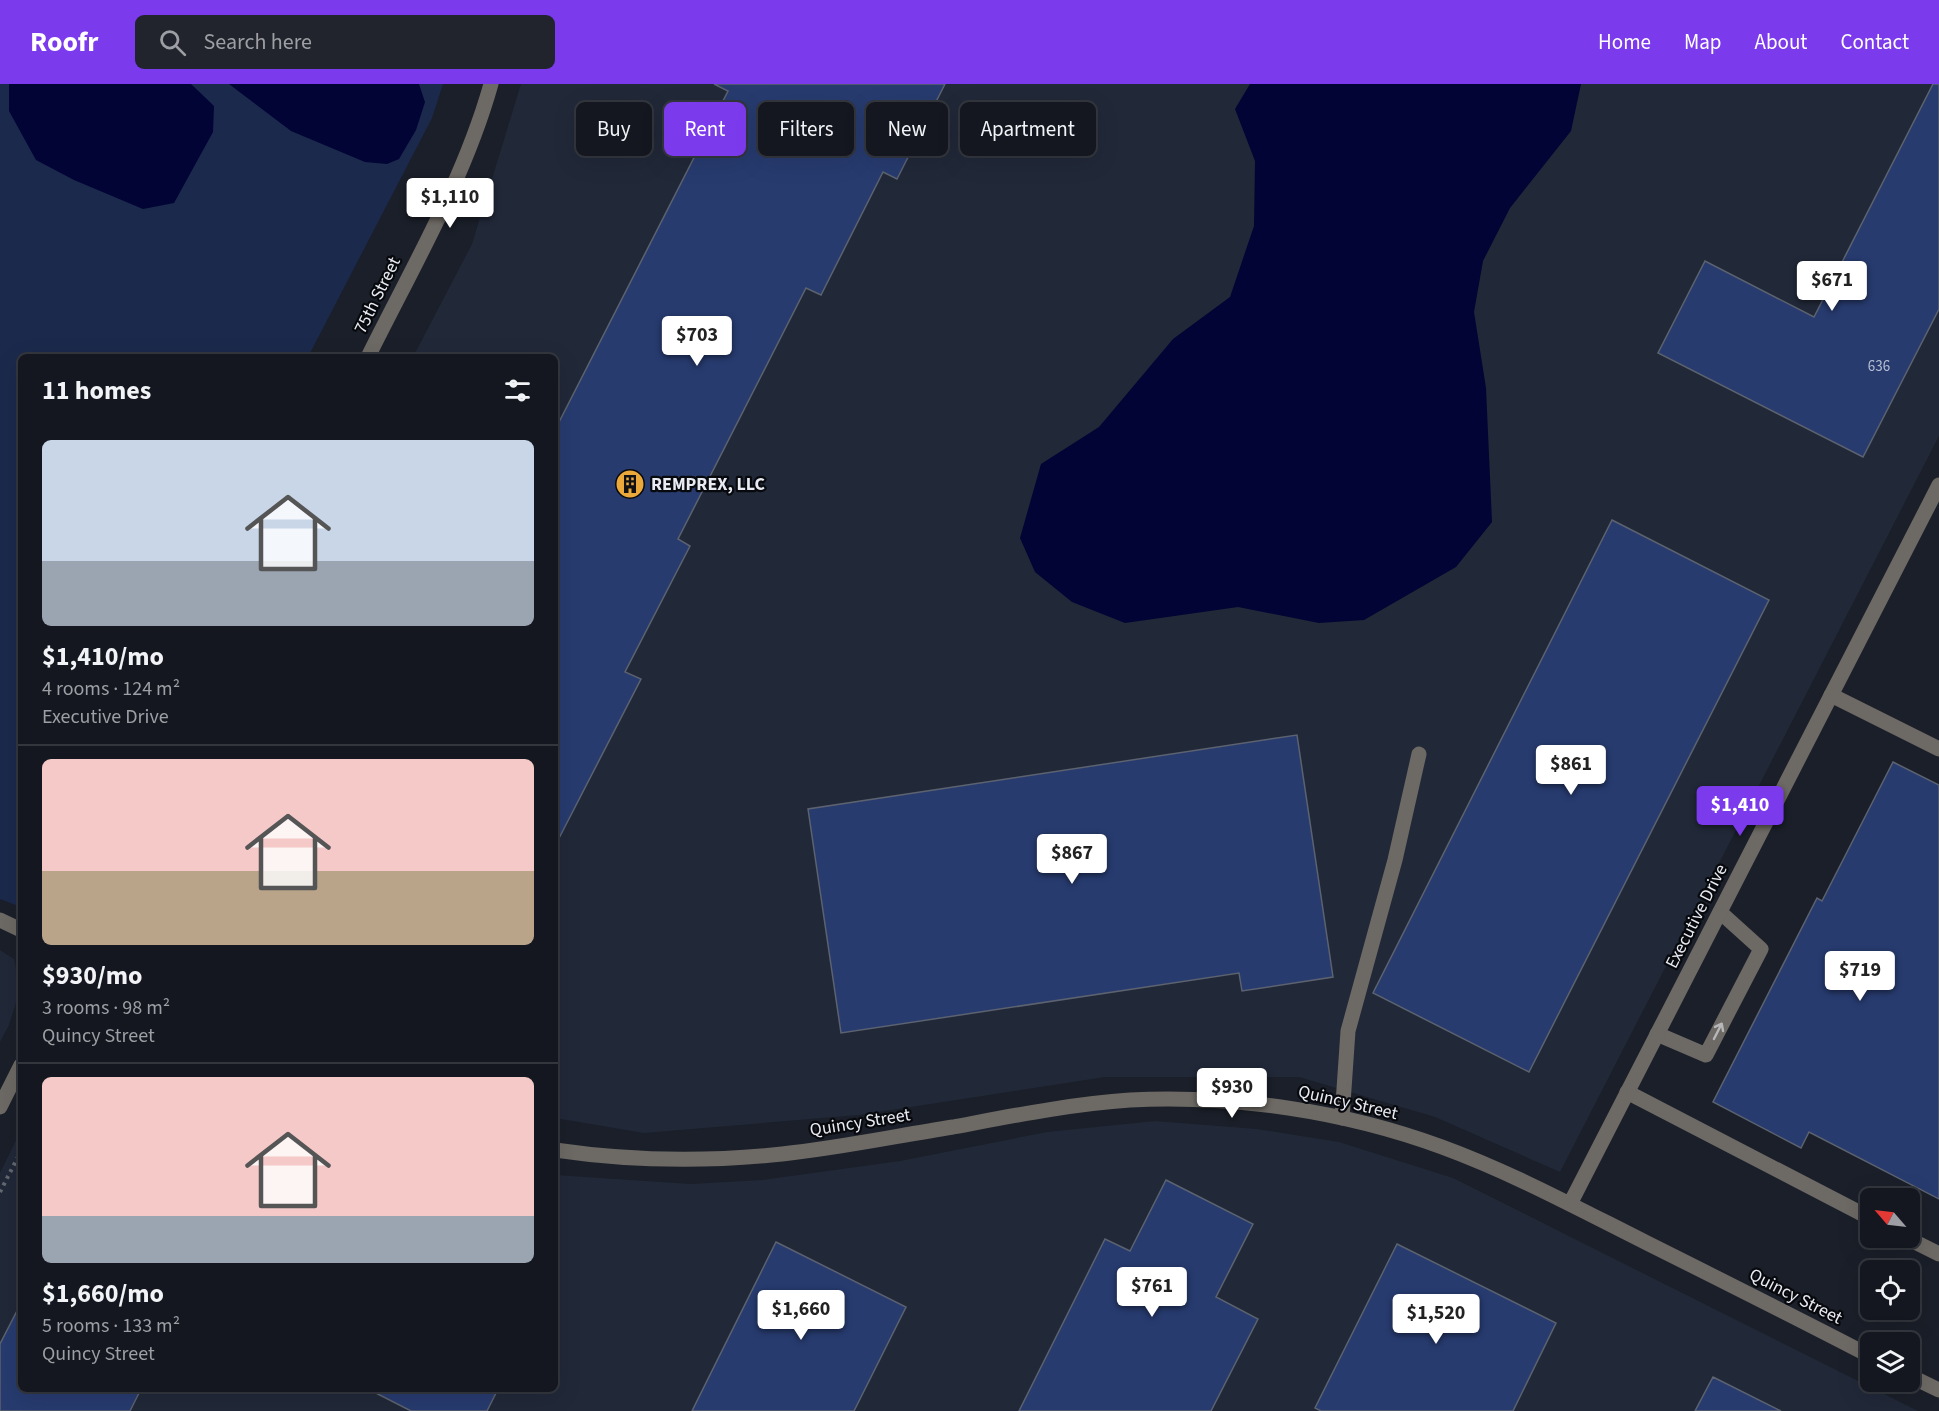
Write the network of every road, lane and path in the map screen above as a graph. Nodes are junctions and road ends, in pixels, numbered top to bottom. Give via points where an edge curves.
1 (490, 84) edge
2 (369, 354) edge
3 (1939, 485) edge
4 (1831, 696) junction
5 (1939, 749) edge
6 (1419, 754) dead end
7 (1720, 912) junction
8 (0, 920) edge
9 (18, 929) edge
10 (1657, 1034) junction
11 (18, 1071) edge
12 (1628, 1092) junction
13 (0, 1107) edge
14 (1342, 1118) junction
15 (558, 1150) edge
16 (18, 1157) edge
17 (0, 1192) edge
18 (1570, 1204) junction
19 (1860, 1213) edge
20 (1920, 1244) edge
21 (1939, 1254) edge
22 (1860, 1351) edge
23 (1920, 1381) edge
24 (1939, 1390) edge

1 - 2 street, 75th Street via 481,118 459,170
3 - 4 street, Executive Drive
4 - 5 street
4 - 7 street, Executive Drive
6 - 14 street via 1395,860 1348,1031
7 - 10 street, Executive Drive
10 -> 7 street via 1706,1055 1761,949
8 - 9 street
10 - 12 street, Executive Drive
11 - 13 street
12 - 18 street, Executive Drive
12 - 19 street
14 - 15 street, Quincy Street via 1273,1105 1130,1100 1070,1106 783,1154 699,1159
14 - 18 street, Quincy Street via 1440,1146
16 - 17 path
18 - 22 street, Quincy Street
20 - 21 street
23 - 24 street

